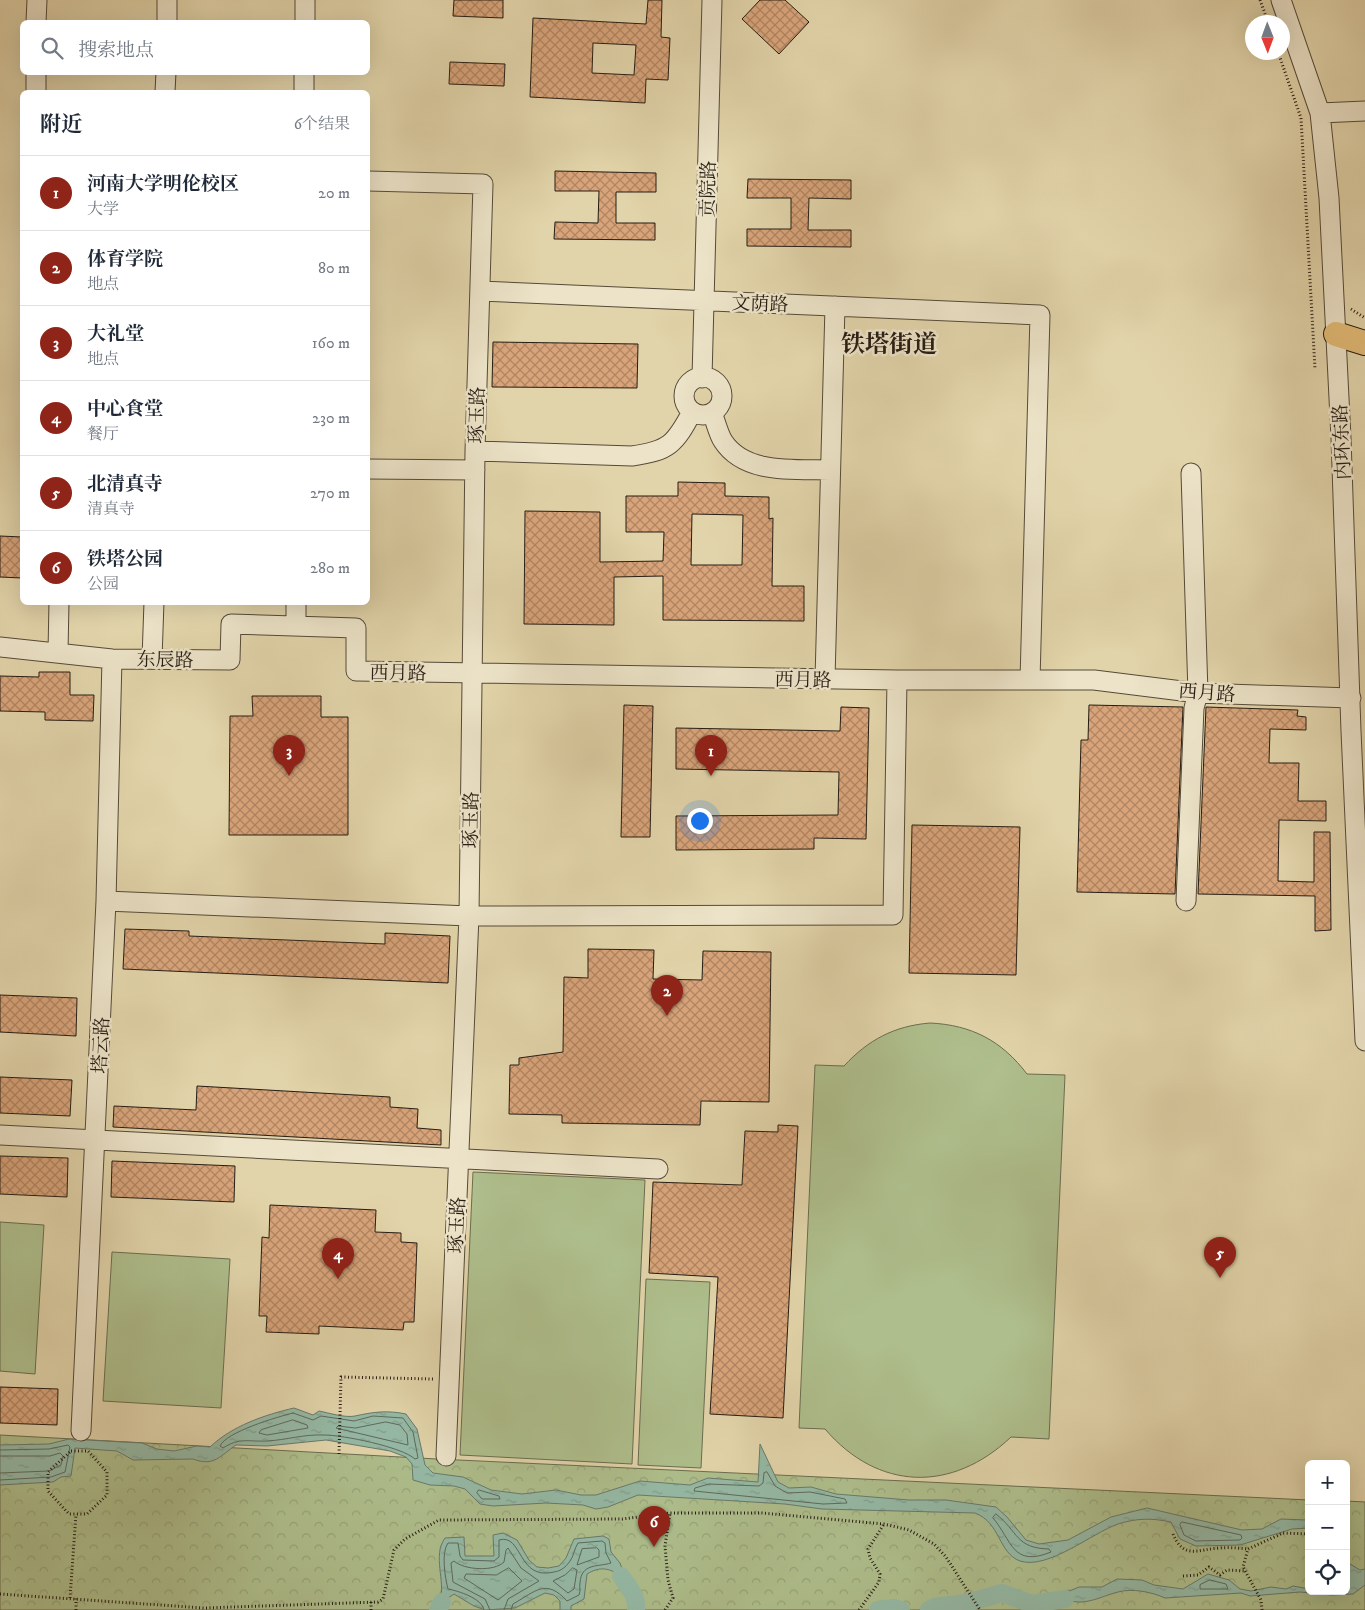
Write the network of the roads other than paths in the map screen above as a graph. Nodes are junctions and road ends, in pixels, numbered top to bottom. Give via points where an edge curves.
1 (36, 0) edge
2 (167, 0) edge
3 (305, 0) edge
4 (712, 0) edge
5 (1281, 0) edge
6 (36, 20) edge
7 (167, 20) edge
8 (305, 20) edge
9 (36, 75) edge
10 (166, 75) edge
11 (304, 75) edge
12 (36, 90) edge
13 (165, 90) edge
14 (304, 90) edge
15 (1365, 111) edge
16 (1320, 112) junction
17 (370, 180) edge
18 (480, 291) junction
19 (704, 300) junction
20 (835, 306) junction
21 (1365, 326) edge
22 (1336, 334) junction
23 (1365, 343) edge
24 (702, 378) junction
25 (692, 412) junction
26 (712, 413) junction
27 (475, 451) junction
28 (370, 469) edge
29 (475, 470) junction
30 (830, 470) junction
31 (1191, 473) dead end
32 (59, 605) edge
33 (154, 605) edge
34 (296, 605) edge
35 (296, 626) junction
36 (0, 647) edge
37 (58, 652) junction
38 (112, 659) junction
39 (152, 659) junction
40 (472, 674) junction
41 (825, 679) junction
42 (898, 680) junction
43 (1030, 680) junction
44 (1198, 693) junction
45 (1351, 698) junction
46 (1358, 730) edge
47 (106, 900) junction
48 (1186, 901) dead end
49 (469, 916) junction
50 (1365, 1041) edge
51 (0, 1135) edge
52 (95, 1140) junction
53 (459, 1159) junction
54 (658, 1169) dead end
55 (81, 1431) dead end
56 (446, 1456) dead end

1 - 6 street
2 - 7 street
3 - 8 street
4 - 19 street, 贡院路
5 - 16 street, 内环东路
9 - 12 street
10 - 13 street
11 - 14 street
15 - 16 street
16 - 22 street, 内环东路 via 1329,198
17 - 18 street, 琢玉路 via 483,184
18 - 19 street, 文荫路
18 - 27 street, 琢玉路
19 - 20 street, 文荫路
19 - 24 street, 贡院路
20 - 30 street
20 - 43 street, 文荫路 via 1040,315
21 - 22 main road
22 - 23 main road
22 - 45 street, 内环东路
24 - 25 street via 692,380 685,389 684,401
24 - 26 street via 712,379 720,389 721,402
25 - 26 street via 698,415
25 - 27 street via 678,438 656,453 632,456
26 - 30 street via 723,441 736,457 778,468
27 - 29 street, 琢玉路
28 - 29 street
29 - 40 street, 琢玉路
30 - 41 street
31 - 44 street
32 - 37 street
33 - 39 street
34 - 35 street
35 - 39 street, 东辰路 via 231,624 230,660
35 - 40 street, 西月路 via 356,628 356,671
36 - 37 street, 东辰路
37 - 38 street, 东辰路
38 - 39 street, 东辰路
38 - 47 street, 塔云路
40 - 41 street, 西月路
40 - 49 street, 琢玉路
41 - 42 street, 西月路
42 - 43 street, 西月路
42 - 49 street via 893,915
43 - 44 street, 西月路 via 1094,680
44 - 45 street, 西月路
44 - 48 street via 1194,708
45 - 46 street, 内环东路
46 - 50 street, 内环东路
47 - 49 street
47 - 52 street, 塔云路
49 - 53 street, 琢玉路
51 - 52 street
52 - 53 street
52 - 55 street, 塔云路
53 - 54 street
53 - 56 street, 琢玉路

